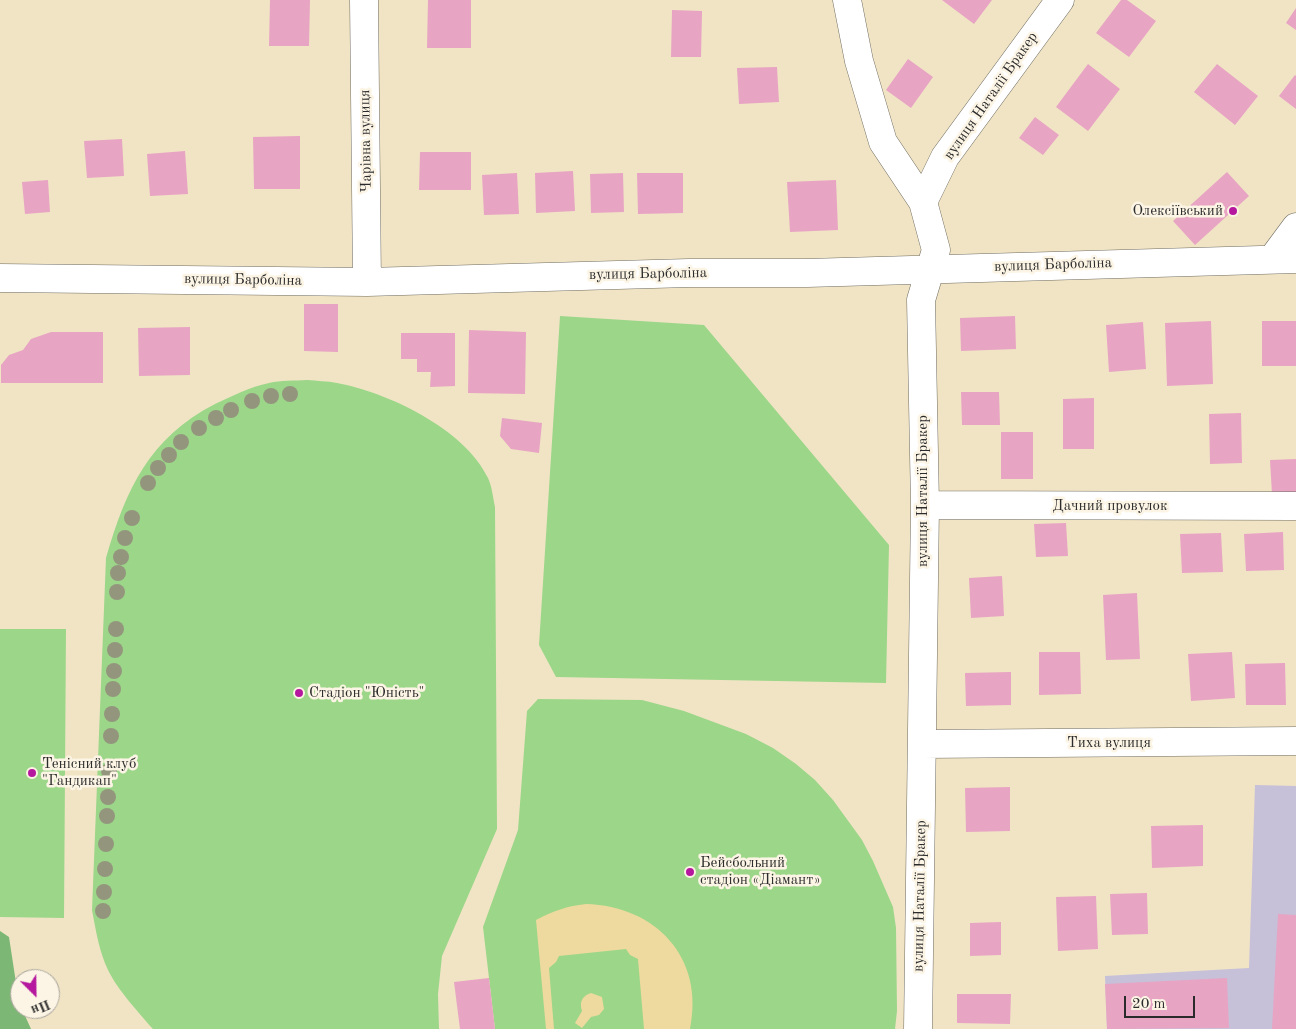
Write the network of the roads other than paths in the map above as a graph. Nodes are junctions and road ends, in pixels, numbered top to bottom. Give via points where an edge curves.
1 (364, 0) edge
2 (846, 0) edge
3 (1060, 0) edge
4 (923, 202) junction
5 (1296, 227) edge
6 (1284, 258) edge
7 (930, 269) junction
8 (0, 278) edge
9 (367, 282) junction
10 (925, 506) junction
11 (1296, 506) edge
12 (1296, 741) edge
13 (923, 744) junction
14 (918, 1029) edge

1 - 9 street, Чарівна вулиця
2 - 4 street via 859,61 883,142
3 - 4 street, вулиця Наталії Бракер via 946,157
4 - 7 street, вулиця Наталії Бракер via 936,250
5 - 6 street
6 - 7 street, вулиця Барболіна
7 - 9 street, вулиця Барболіна
7 - 10 street, вулиця Наталії Бракер via 921,300
8 - 9 street, вулиця Барболіна
10 - 11 street, Дачний провулок
10 - 13 street, вулиця Наталії Бракер
12 - 13 street, Тиха вулиця
13 - 14 street, вулиця Наталії Бракер

